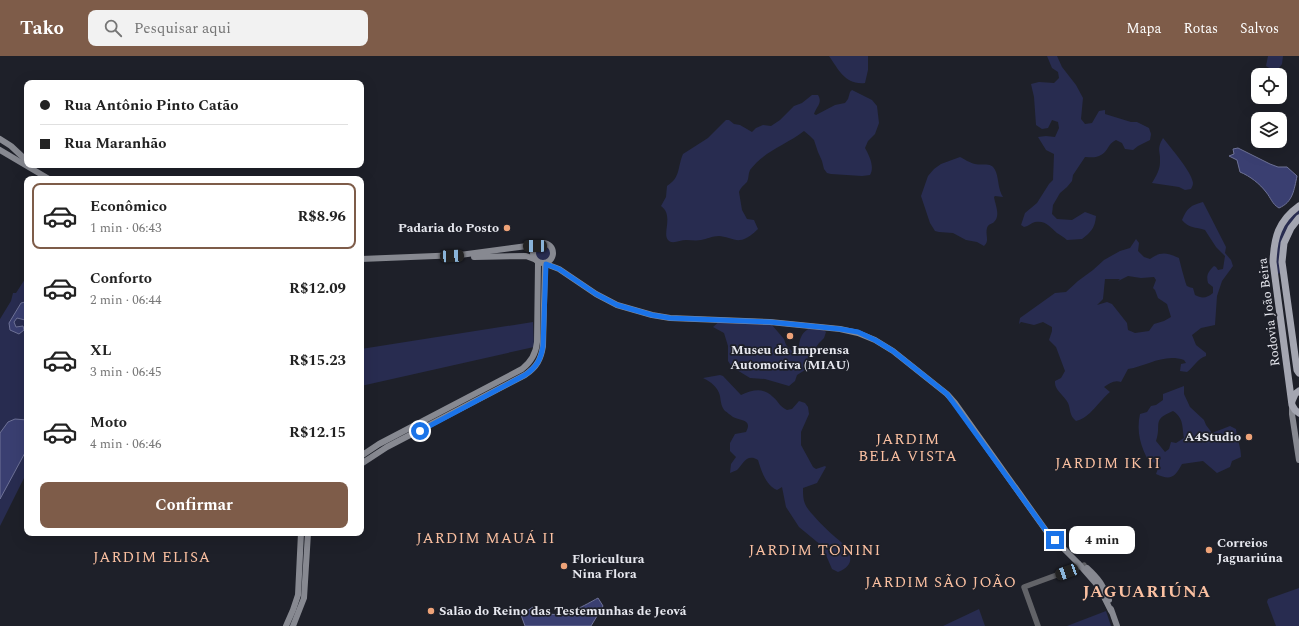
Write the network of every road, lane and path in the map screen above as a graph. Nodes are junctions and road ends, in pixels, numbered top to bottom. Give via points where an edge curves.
1 (3, 141) edge
2 (1, 152) edge
3 (24, 157) edge
4 (24, 164) edge
5 (32, 168) edge
6 (44, 176) edge
7 (1299, 206) edge
8 (1299, 218) edge
9 (535, 246) junction
10 (553, 254) junction
11 (460, 255) junction
12 (364, 259) edge
13 (536, 261) junction
14 (545, 264) junction
15 (559, 269) junction
16 (1299, 373) edge
17 (497, 382) junction
18 (495, 391) junction
19 (1299, 391) edge
20 (1292, 403) junction
21 (1298, 415) edge
22 (417, 424) junction
23 (1293, 424) junction
24 (420, 431) junction
25 (364, 454) edge
26 (1299, 460) edge
27 (364, 462) edge
28 (301, 536) edge
29 (308, 536) edge
30 (300, 549) junction
31 (307, 552) junction
32 (1081, 565) junction
33 (286, 626) edge
34 (293, 626) edge
35 (1038, 626) edge
36 (1117, 626) edge

1 - 2 main road
1 - 3 main road
2 - 4 main road
5 - 6 main road
7 - 20 main road, Rodovia João Beira via 1282,223 1273,252
8 - 16 main road, Rodovia João Beira via 1284,243 1282,262
9 - 10 main road via 541,243 548,244
9 - 11 main road
9 - 13 main road via 532,252
10 - 14 main road via 552,259
10 - 15 main road
11 - 12 main road
11 - 13 main road via 526,256
13 - 14 main road
13 - 17 main road via 536,351 522,369
14 - 15 main road
14 - 18 main road via 542,356 532,370
15 - 32 main road via 617,305 652,315 840,329 858,332 875,340 947,394 1047,532
17 - 18 main road via 494,386
17 - 22 main road
18 - 24 main road
19 - 20 main road
20 - 21 main road, Rodovia João Beira
20 - 23 main road
21 - 23 main road
22 - 24 main road
22 - 25 main road
23 - 26 main road
24 - 27 main road via 387,447
28 - 30 main road
29 - 31 main road
30 - 31 main road
30 - 33 main road via 298,595
31 - 34 main road via 304,598
32 - 35 street via 1024,587
32 - 36 main road via 1104,586

